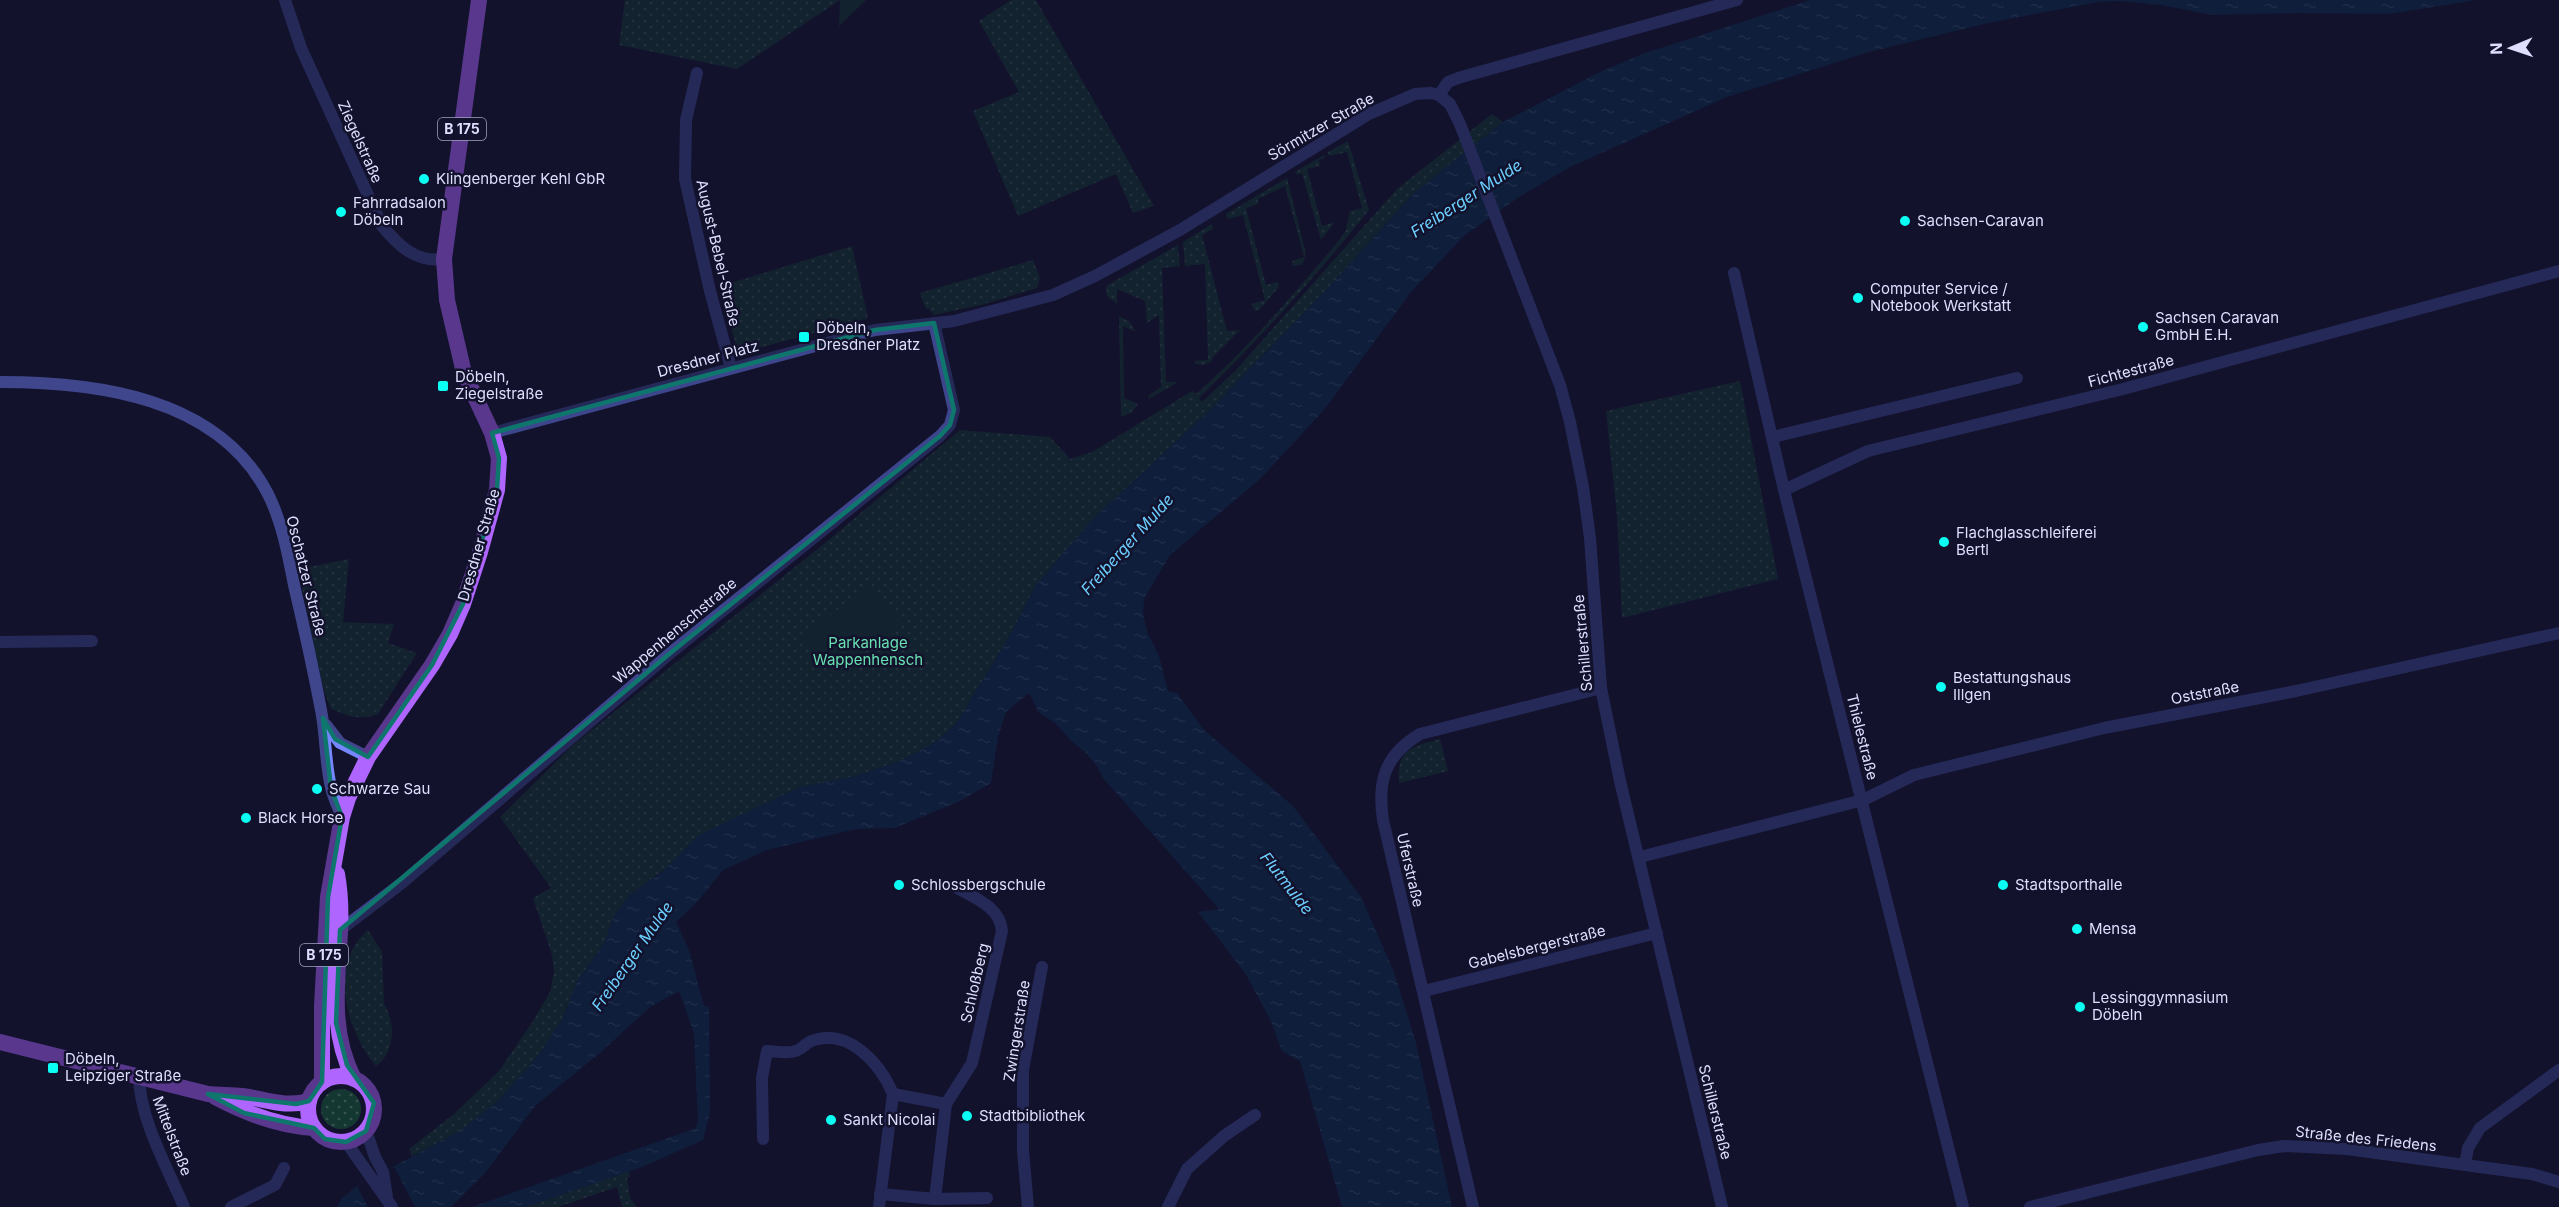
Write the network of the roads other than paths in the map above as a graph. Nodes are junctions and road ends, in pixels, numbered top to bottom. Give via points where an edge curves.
1 (285, 0) edge
2 (479, 0) edge
3 (1737, 0) edge
4 (698, 73) dead end
5 (1439, 95) junction
6 (444, 259) junction
7 (2559, 271) edge
8 (1734, 273) dead end
9 (934, 323) junction
10 (731, 368) junction
11 (2017, 378) dead end
12 (0, 382) edge
13 (492, 433) junction
14 (1773, 437) junction
15 (1784, 490) junction
16 (2559, 633) edge
17 (93, 641) dead end
18 (0, 642) edge
19 (1601, 688) junction
20 (323, 718) junction
21 (368, 757) junction
22 (1863, 800) junction
23 (342, 817) junction
24 (1640, 857) junction
25 (335, 862) junction
26 (954, 886) dead end
27 (340, 930) junction
28 (1657, 933) junction
29 (1042, 967) dead end
30 (1424, 991) junction
31 (0, 1042) edge
32 (2559, 1070) edge
33 (139, 1075) junction
34 (354, 1079) junction
35 (322, 1082) junction
36 (208, 1094) junction
37 (893, 1094) junction
38 (309, 1101) junction
39 (946, 1104) junction
40 (1255, 1115) dead end
41 (314, 1128) junction
42 (366, 1131) junction
43 (763, 1138) dead end
44 (346, 1142) junction
45 (2465, 1164) junction
46 (284, 1168) dead end
47 (2559, 1182) edge
48 (987, 1198) dead end
49 (935, 1199) junction
50 (880, 1201) edge
51 (389, 1203) edge
52 (1722, 1206) edge
53 (184, 1207) edge
54 (231, 1207) edge
55 (1028, 1207) edge
56 (1168, 1207) edge
57 (1473, 1207) edge
58 (1963, 1207) edge
59 (2030, 1207) edge

1 - 6 street, Ziegelstraße via 301,48 382,226 408,252 424,259
2 - 6 main road, Dresdner Straße / B 175
3 - 5 street via 1458,78 1448,82
4 - 10 street, August-Bebel-Straße via 686,120 685,179
5 - 9 street, Sörmitzer Straße via 1415,94 1369,114 1180,230 1085,281 1007,309
5 - 19 street, Schillerstraße via 1450,104 1460,124 1560,385 1590,538
6 - 13 main road, Dresdner Straße / B 175 via 447,300 461,361
7 - 15 street, Fichtestraße via 2123,389 1868,451
8 - 14 street, Thielestraße
9 - 10 street, Dresdner Platz via 875,330
9 - 27 street, Wappenhenschstraße via 954,410 950,425 940,436 674,650 402,883
10 - 13 street, Dresdner Platz
11 - 14 street
12 - 20 main road, Oschatzer Straße via 71,384 140,398 197,421 238,454 267,493 283,534
13 - 21 main road, Dresdner Straße / B 175 via 499,458 497,490 463,604 432,665
14 - 15 street, Thielestraße
15 - 22 street, Thielestraße
16 - 22 street, Oststraße via 2296,691 2104,728 1914,775
17 - 18 street
19 - 24 street, Schillerstraße
19 - 30 street, Uferstraße via 1420,734 1401,745 1391,760 1380,796 1382,812
20 - 21 main road, Oschatzer Straße via 335,739
20 - 23 main road, Oschatzer Straße / B 175 via 331,788
21 - 23 main road, Dresdner Straße / B 175
22 - 24 street
22 - 58 street, Thielestraße
23 - 25 main road, B 175
24 - 28 street, Schillerstraße
25 - 27 main road, B 175 via 341,899
25 - 35 main road, B 175 via 328,897
26 - 39 street, Schloßberg via 995,911 1002,932 972,1064
27 - 34 main road, B 175 via 336,1023
28 - 30 street, Gabelsbergerstraße
28 - 52 street, Schillerstraße
29 - 55 street, Zwingerstraße via 1023,1070
30 - 57 street, Uferstraße
31 - 33 main road
32 - 45 street via 2480,1128
33 - 36 main road
33 - 53 street, Mittelstraße via 139,1094
34 - 35 main road via 332,1077
34 - 42 main road via 364,1085 374,1103 374,1114
35 - 38 main road
36 - 38 main road via 276,1104
36 - 41 main road via 244,1113
37 - 39 street
37 - 43 street via 855,1045 837,1039 812,1041 795,1052 767,1051 762,1078
37 - 50 street
38 - 41 main road via 308,1114
39 - 49 street
40 - 56 street via 1187,1169
41 - 44 main road via 325,1139
42 - 44 main road
42 - 51 street via 383,1172
44 - 51 street
45 - 47 street, Straße des Friedens via 2532,1173
45 - 59 street, Straße des Friedens via 2347,1149 2284,1146
46 - 54 street via 275,1185
48 - 49 street
49 - 50 street

